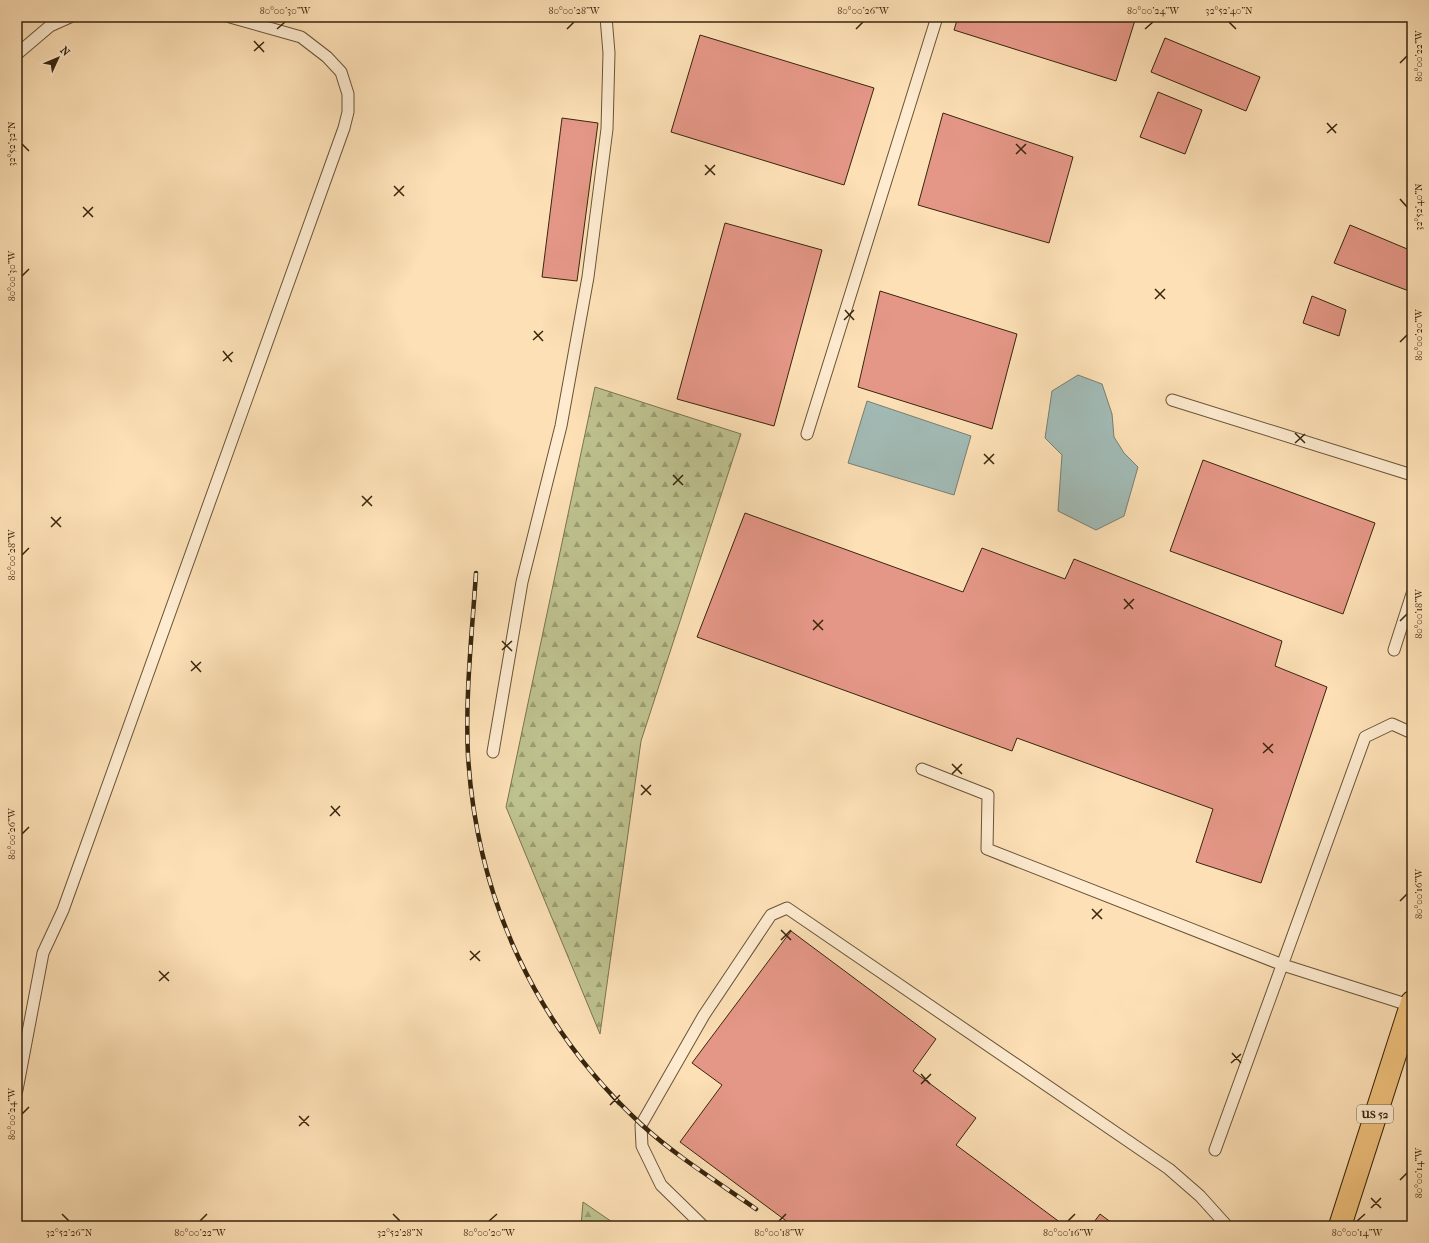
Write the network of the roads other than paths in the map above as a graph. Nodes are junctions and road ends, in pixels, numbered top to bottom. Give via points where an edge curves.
1 (70, 17) edge
2 (230, 17) edge
3 (606, 17) edge
4 (937, 17) edge
5 (17, 54) edge
6 (1172, 400) dead end
7 (807, 434) dead end
8 (1412, 475) edge
9 (1412, 594) edge
10 (1394, 650) dead end
11 (1412, 733) edge
12 (493, 752) dead end
13 (922, 769) dead end
14 (1282, 965) junction
15 (1412, 1004) edge
16 (17, 1090) edge
17 (1216, 1150) dead end
18 (703, 1226) edge
19 (1227, 1226) edge
20 (1340, 1226) edge

1 - 5 lane via 50,26
2 - 16 lane via 301,37 328,57 341,72 348,94 348,112 63,910 43,953
3 - 12 lane via 609,53 607,129 588,277 561,426 522,582
4 - 7 lane
6 - 8 lane
9 - 10 lane
11 - 14 lane via 1392,724 1365,737
13 - 14 lane via 988,795 987,849
14 - 15 lane
14 - 17 lane
15 - 20 main road, US 52
18 - 19 lane via 661,1185 642,1146 641,1125 704,1015 771,915 787,908 1169,1169 1200,1196

